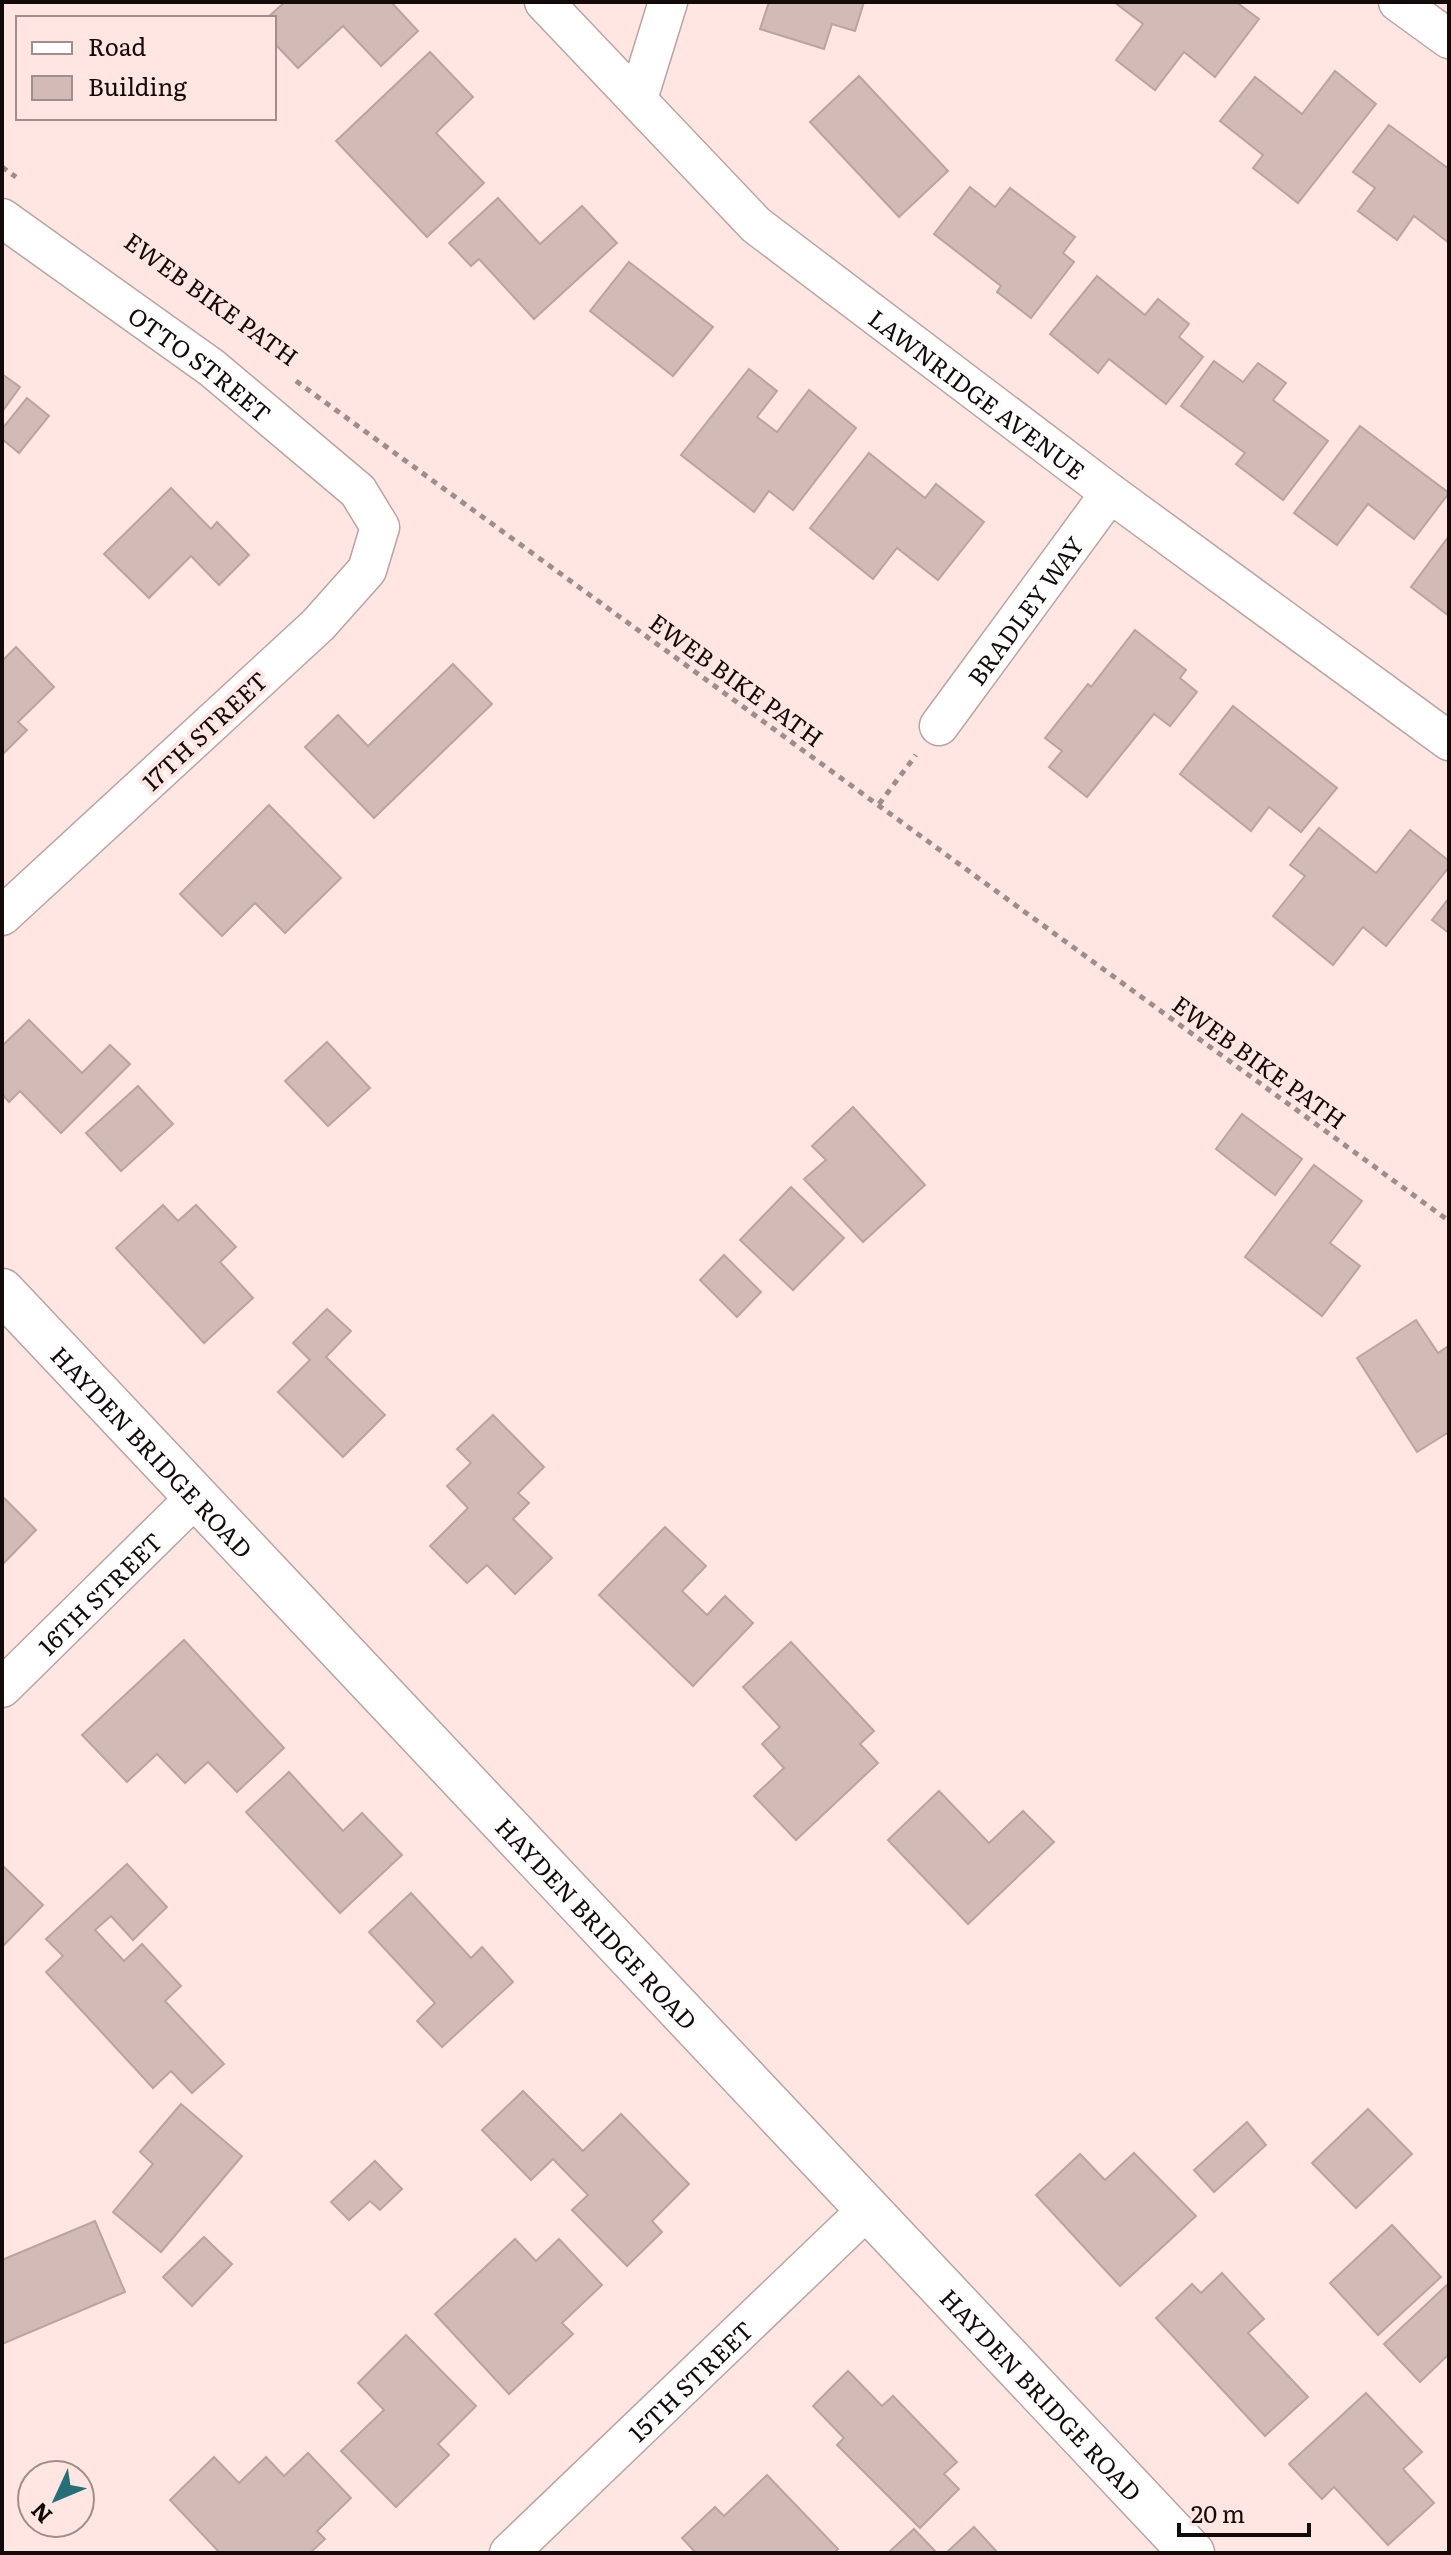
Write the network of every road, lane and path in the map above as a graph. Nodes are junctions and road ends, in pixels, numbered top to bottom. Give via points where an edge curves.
1 (544, 2) edge
2 (668, 2) edge
3 (1398, 2) edge
4 (1449, 39) edge
5 (638, 99) junction
6 (2, 167) edge
7 (28, 186) dead end
8 (2, 218) edge
9 (286, 373) dead end
10 (1110, 493) junction
11 (380, 527) joint
12 (939, 726) joint
13 (1449, 741) edge
14 (879, 804) junction
15 (2, 916) edge
16 (1449, 1221) edge
17 (2, 1291) edge
18 (197, 1496) junction
19 (2, 1688) edge
20 (869, 2208) junction
21 (509, 2553) edge
22 (1192, 2553) edge

1 - 5 street, LAWNRIDGE AVENUE
2 - 5 street
3 - 4 street
5 - 10 street, LAWNRIDGE AVENUE via 756,225
6 - 7 path
8 - 11 street, OTTO STREET via 212,368 358,491
9 - 14 path, EWEB BIKE PATH
10 - 12 street, BRADLEY WAY
10 - 13 street, LAWNRIDGE AVENUE
11 - 15 street, 17TH STREET via 367,570 318,625
12 - 14 path
14 - 16 path, EWEB BIKE PATH
17 - 18 street, HAYDEN BRIDGE ROAD
18 - 19 street, 16TH STREET
18 - 20 street, HAYDEN BRIDGE ROAD
20 - 21 street, 15TH STREET
20 - 22 street, HAYDEN BRIDGE ROAD

